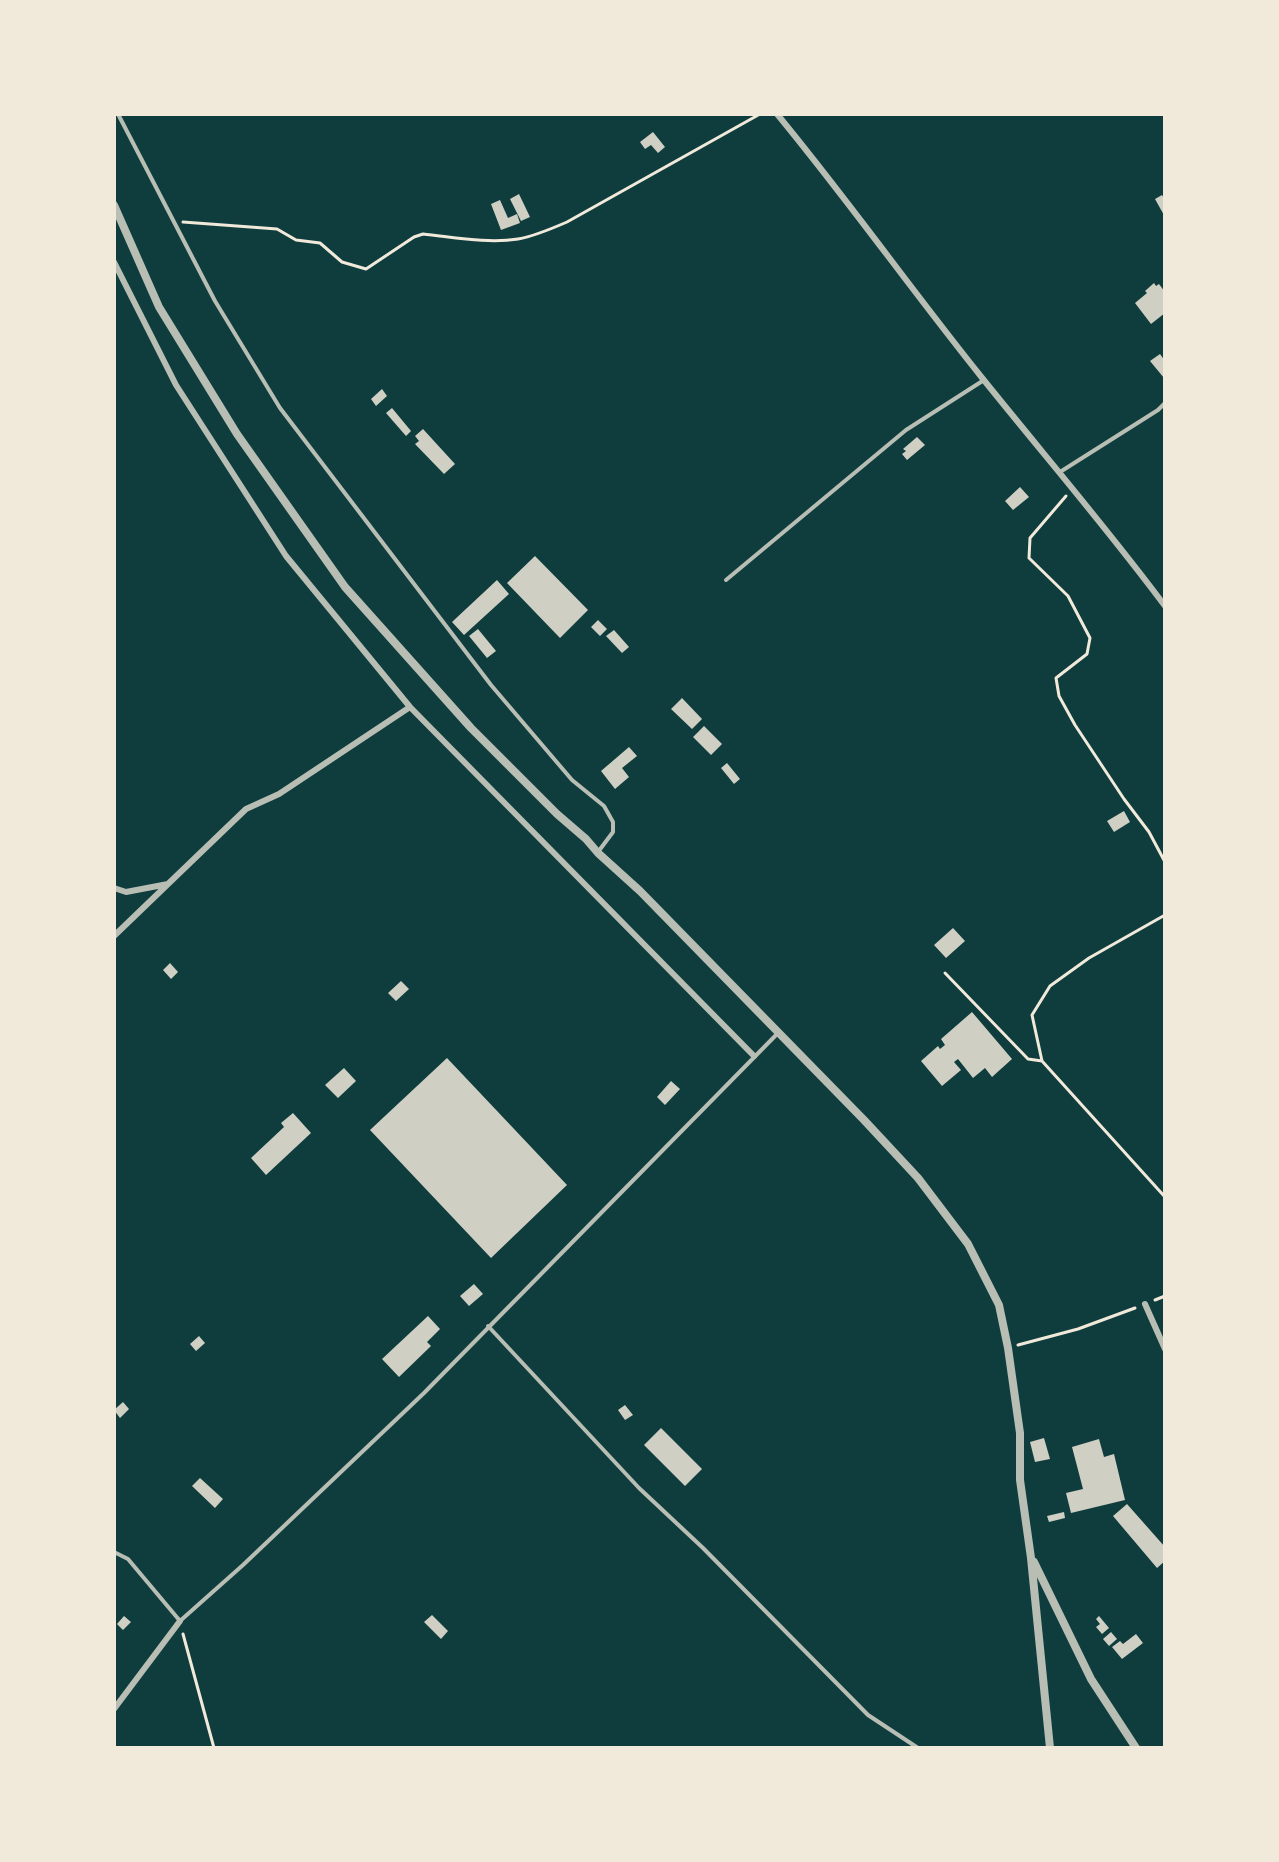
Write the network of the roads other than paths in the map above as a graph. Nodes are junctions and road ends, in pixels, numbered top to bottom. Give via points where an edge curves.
1 (118, 114) edge
2 (777, 114) edge
3 (114, 205) edge
4 (114, 262) edge
5 (984, 380) junction
6 (1165, 403) edge
7 (1060, 472) junction
8 (726, 580) dead end
9 (1165, 606) edge
10 (410, 707) junction
11 (598, 853) junction
12 (168, 884) junction
13 (114, 888) edge
14 (114, 936) edge
15 (778, 1033) junction
16 (754, 1056) junction
17 (1145, 1304) road end
18 (488, 1326) junction
19 (1165, 1349) edge
20 (114, 1552) edge
21 (1031, 1558) junction
22 (180, 1621) junction
23 (114, 1709) edge
24 (918, 1748) edge
25 (1050, 1748) edge
26 (1136, 1748) edge

1 - 11 lane via 220,310 280,408 491,685 572,780 604,806 613,822 613,832
2 - 5 street
3 - 11 street via 159,307 237,434 345,587 471,728
4 - 10 street via 176,385 286,556
5 - 7 street
5 - 8 lane via 906,430
6 - 7 lane
7 - 9 street
10 - 12 street via 279,794 246,809
10 - 16 street
11 - 15 street
12 - 13 street via 126,892
12 - 14 street
15 - 16 lane
15 - 21 street via 918,1178 968,1245 999,1305 1020,1433 1020,1480
16 - 18 lane
17 - 19 street
18 - 22 lane via 336,1478
18 - 24 lane via 639,1488 868,1715
20 - 22 lane via 128,1559
21 - 25 street
21 - 26 street via 1091,1679
22 - 23 street

